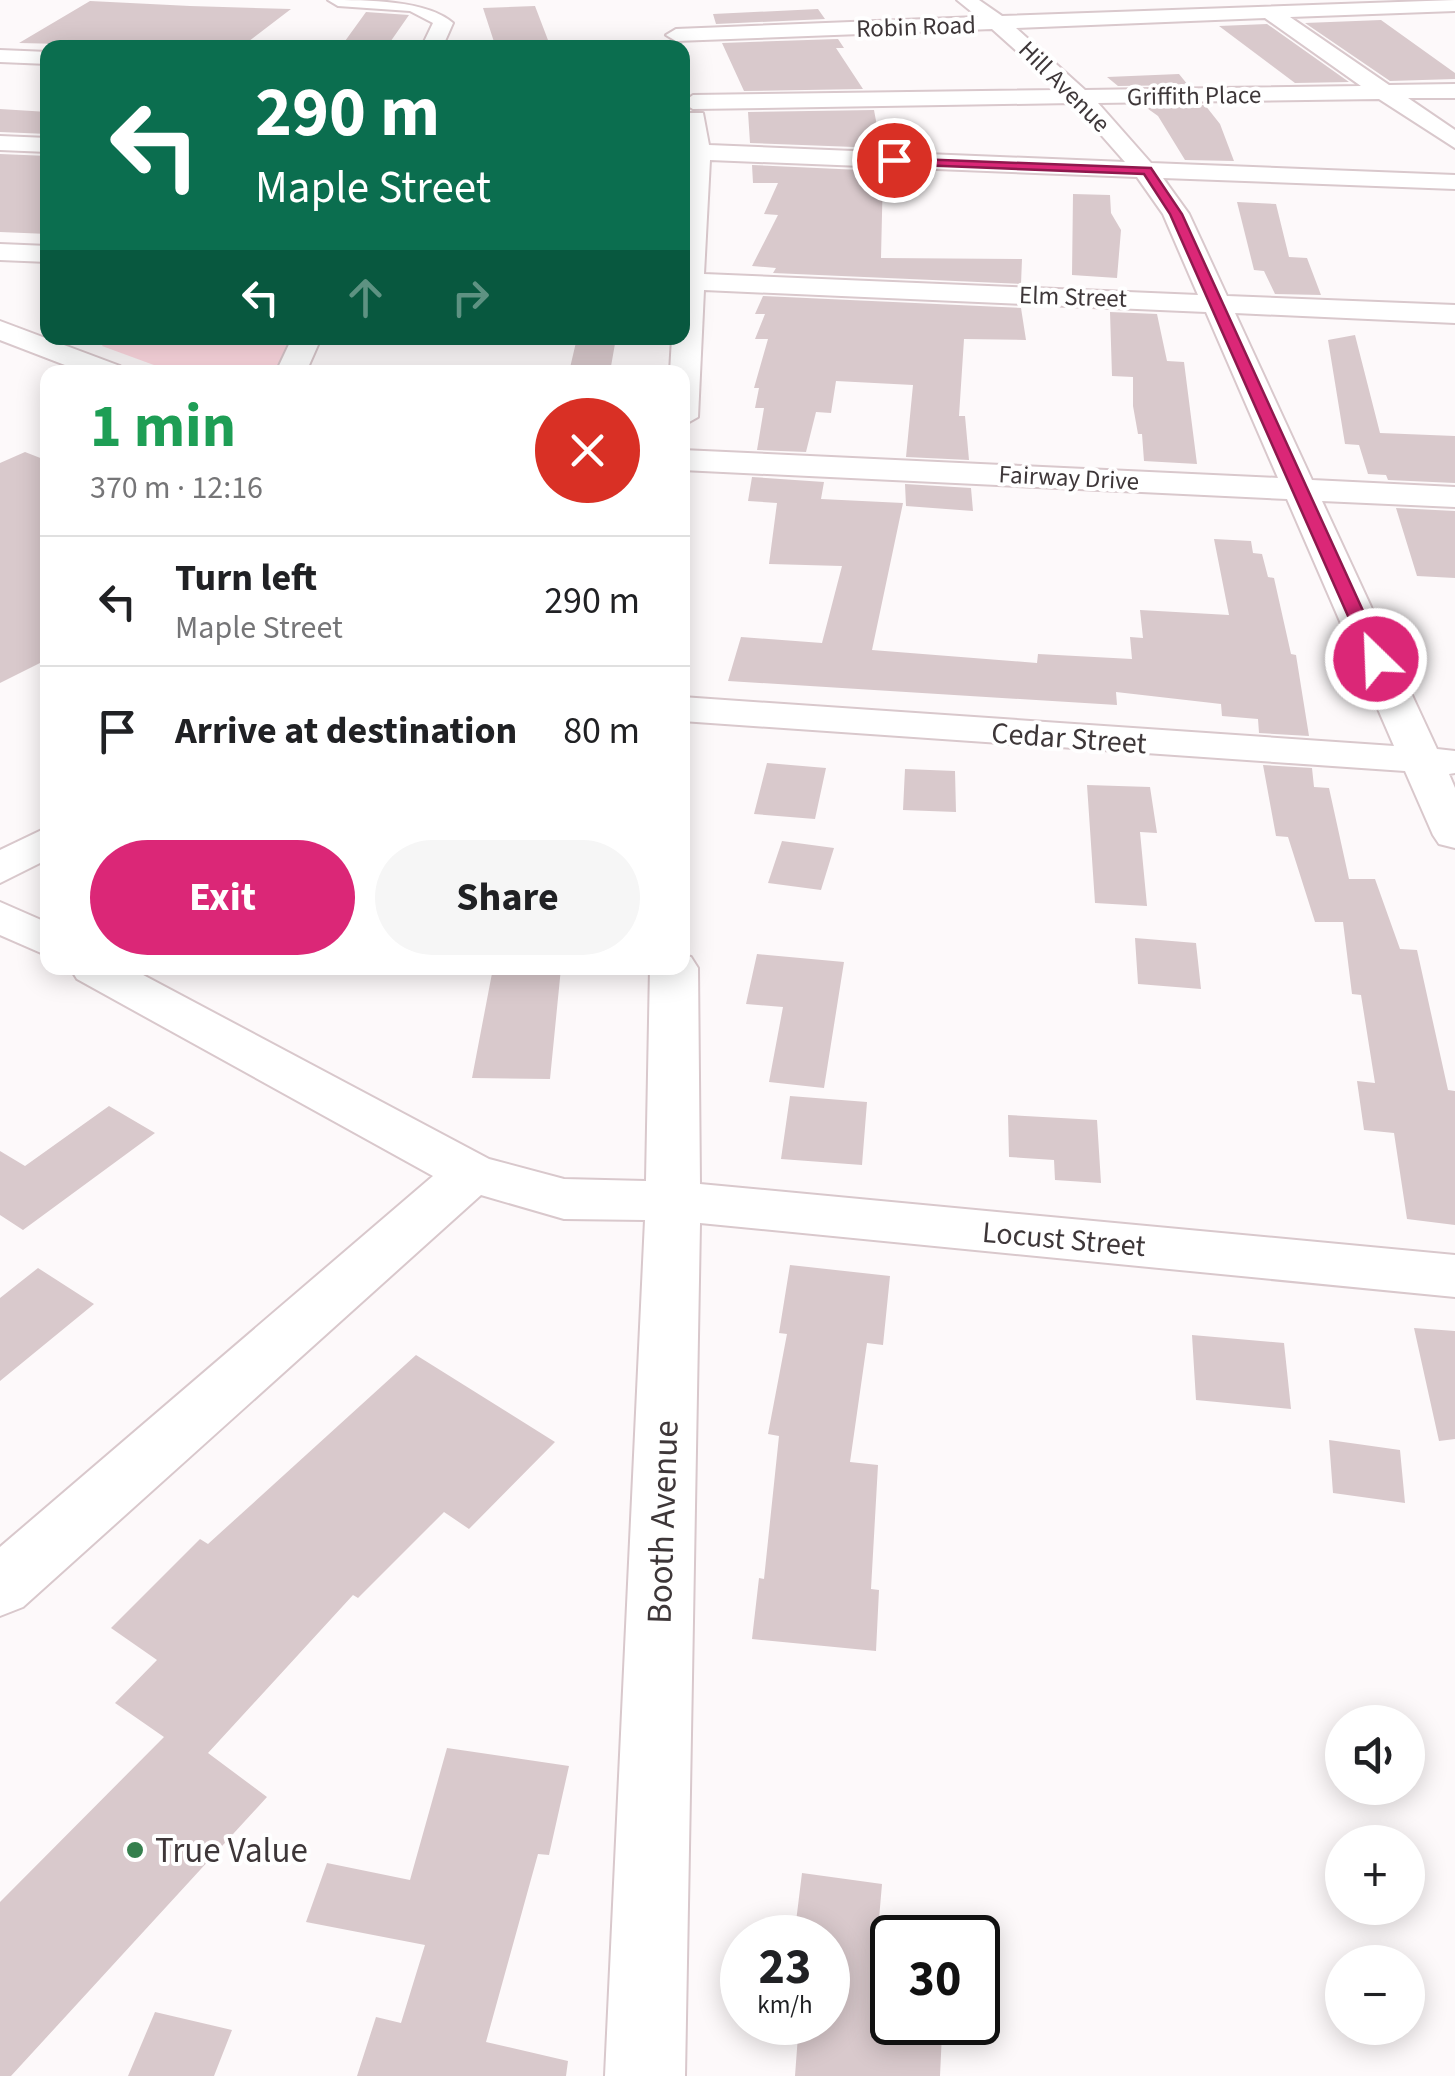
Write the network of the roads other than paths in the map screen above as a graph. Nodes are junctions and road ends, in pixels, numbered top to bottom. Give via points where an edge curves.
1 (338, 0) edge
2 (967, 0) edge
3 (1455, 5) edge
4 (1269, 12) junction
5 (1000, 23) junction
6 (435, 40) edge
7 (0, 56) edge
8 (40, 58) edge
9 (690, 63) edge
10 (690, 65) edge
11 (1455, 91) edge
12 (1386, 92) junction
13 (1075, 97) junction
14 (690, 105) edge
15 (1455, 141) edge
16 (0, 143) edge
17 (40, 145) edge
18 (698, 152) junction
19 (1147, 170) junction
20 (1455, 182) edge
21 (690, 238) edge
22 (0, 252) edge
23 (40, 254) edge
24 (690, 281) edge
25 (1215, 302) junction
26 (1455, 314) edge
27 (0, 330) edge
28 (91, 365) edge
29 (690, 460) edge
30 (1300, 489) junction
31 (1455, 497) edge
32 (690, 710) edge
33 (1438, 762) edge
34 (1455, 835) edge
35 (40, 845) edge
36 (0, 869) edge
37 (0, 916) edge
38 (40, 938) edge
39 (107, 975) edge
40 (674, 975) edge
41 (471, 1172) junction
42 (672, 1201) junction
43 (1455, 1276) edge
44 (0, 1587) edge
45 (645, 2076) edge

1 - 6 street via 434,11 443,23
2 - 5 street, Hill Avenue
3 - 4 street, Robin Road
4 - 5 street, Robin Road
4 - 12 street
5 - 9 street, Robin Road
5 - 13 street, Hill Avenue
7 - 8 street
10 - 13 street, Griffith Place
11 - 12 street, Griffith Place
12 - 13 street, Griffith Place
12 - 15 street
13 - 19 street, Hill Avenue
14 - 18 street
16 - 17 street
18 - 19 street
18 - 21 street
19 - 20 street
19 - 25 street, Hill Avenue via 1176,214
22 - 23 street
24 - 25 street, Elm Street
25 - 26 street, Elm Street
25 - 30 street, Hill Avenue
27 - 28 street
29 - 30 street, Fairway Drive
30 - 31 street, Fairway Drive
30 - 33 street, Hill Avenue
32 - 33 street, Cedar Street
33 - 34 street, Hill Avenue
35 - 36 street
37 - 38 street
39 - 41 street, Locust Street
40 - 42 street, Booth Avenue
41 - 42 street, Locust Street via 564,1198
41 - 44 street
42 - 43 street, Locust Street
42 - 45 street, Booth Avenue

